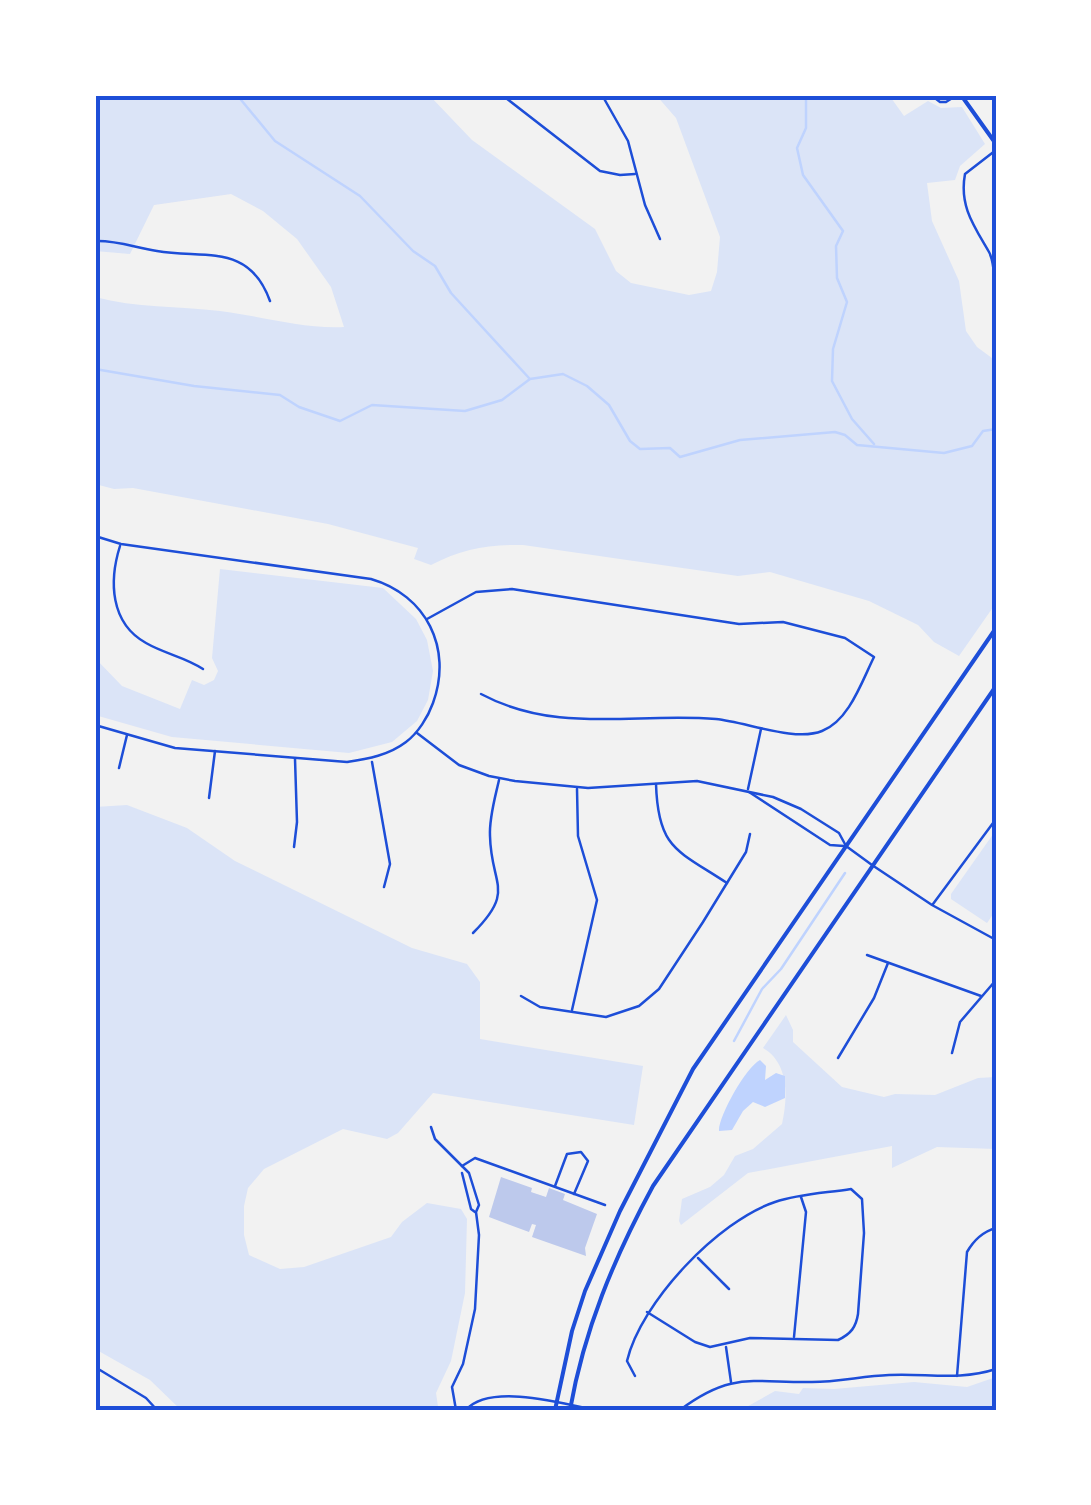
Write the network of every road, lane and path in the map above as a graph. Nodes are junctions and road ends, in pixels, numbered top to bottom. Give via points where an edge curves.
1 (502, 95) edge
2 (602, 95) edge
3 (931, 95) edge
4 (959, 95) edge
5 (996, 147) edge
6 (635, 174) junction
7 (660, 239) dead end
8 (95, 240) edge
9 (994, 254) edge
10 (996, 293) edge
11 (270, 301) dead end
12 (95, 536) edge
13 (121, 544) junction
14 (428, 619) junction
15 (996, 628) edge
16 (204, 669) dead end
17 (996, 686) edge
18 (482, 694) dead end
19 (95, 725) edge
20 (761, 728) junction
21 (416, 732) junction
22 (127, 735) junction
23 (215, 751) junction
24 (295, 758) junction
25 (371, 759) junction
26 (119, 768) dead end
27 (499, 778) junction
28 (656, 783) junction
29 (577, 788) junction
30 (748, 791) junction
31 (209, 798) dead end
32 (996, 820) edge
33 (750, 834) dead end
34 (846, 846) junction
35 (294, 847) dead end
36 (872, 865) junction
37 (727, 883) junction
38 (384, 888) dead end
39 (932, 905) junction
40 (473, 933) dead end
41 (996, 940) edge
42 (867, 955) dead end
43 (888, 963) junction
44 (996, 980) edge
45 (522, 996) dead end
46 (981, 996) junction
47 (572, 1012) junction
48 (952, 1053) dead end
49 (838, 1058) dead end
50 (431, 1127) dead end
51 (462, 1169) junction
52 (554, 1187) junction
53 (574, 1194) junction
54 (801, 1196) junction
55 (605, 1205) dead end
56 (476, 1212) junction
57 (996, 1228) edge
58 (697, 1257) junction
59 (729, 1289) dead end
60 (647, 1312) junction
61 (794, 1338) junction
62 (726, 1345) junction
63 (95, 1368) edge
64 (996, 1370) edge
65 (635, 1376) dead end
66 (956, 1378) junction
67 (730, 1382) junction
68 (556, 1407) edge
69 (570, 1408) edge
70 (157, 1410) edge
71 (456, 1410) edge
72 (466, 1410) edge
73 (487, 1410) edge
74 (496, 1410) edge
75 (594, 1410) edge
76 (680, 1410) edge

1 - 6 street via 600,171
2 - 6 street via 628,141
3 - 4 street via 940,102
4 - 5 main road
5 - 9 street via 965,174 962,188 969,219
6 - 7 street
8 - 11 street via 227,256 246,265
9 - 10 street
12 - 13 street
13 - 14 street via 371,579 392,585
13 - 16 street via 113,576 121,618 146,643
14 - 20 street via 476,592 512,589 738,624 783,622 844,638 874,657 835,725 803,735
14 - 21 street via 438,643 438,688
15 - 34 main road
17 - 36 main road
18 - 20 street via 504,706 572,720 680,717
19 - 22 street
20 - 30 street
21 - 25 street
21 - 27 street via 459,764
22 - 23 street
22 - 26 street
23 - 24 street
23 - 31 street
24 - 25 street
24 - 35 street
25 - 38 street via 390,864
27 - 29 street
27 - 40 street via 490,836 499,894 496,908
28 - 29 street
28 - 30 street via 712,782
28 - 37 street via 664,836
29 - 47 street via 578,836 597,900
30 - 34 street via 830,845
30 - 34 street via 801,809 840,833
32 - 39 street
33 - 37 street
34 - 36 street
34 - 68 main road via 670,1110 584,1291
36 - 39 street
36 - 69 main road via 652,1186 600,1297
37 - 47 street via 639,1006 606,1016
39 - 41 street
42 - 43 street
43 - 46 street
43 - 49 street
44 - 46 street
45 - 47 street
46 - 48 street via 960,1022
50 - 51 street
51 - 52 street via 475,1158
51 - 56 street
51 - 56 street via 480,1205
52 - 53 street
52 - 53 street via 567,1154 581,1152 588,1161
53 - 55 street
54 - 58 street via 749,1214
54 - 61 street via 806,1212
54 - 61 street via 858,1193 864,1233 852,1330 838,1340
56 - 71 street via 475,1309 452,1386
57 - 66 street via 966,1252
58 - 59 street
58 - 60 street
60 - 62 street via 695,1342
60 - 65 street via 627,1360
61 - 62 street
62 - 67 street
63 - 70 street
64 - 66 street
66 - 67 street
67 - 76 street
68 - 69 street
68 - 72 street via 500,1396 474,1400
69 - 75 street
73 - 74 street

